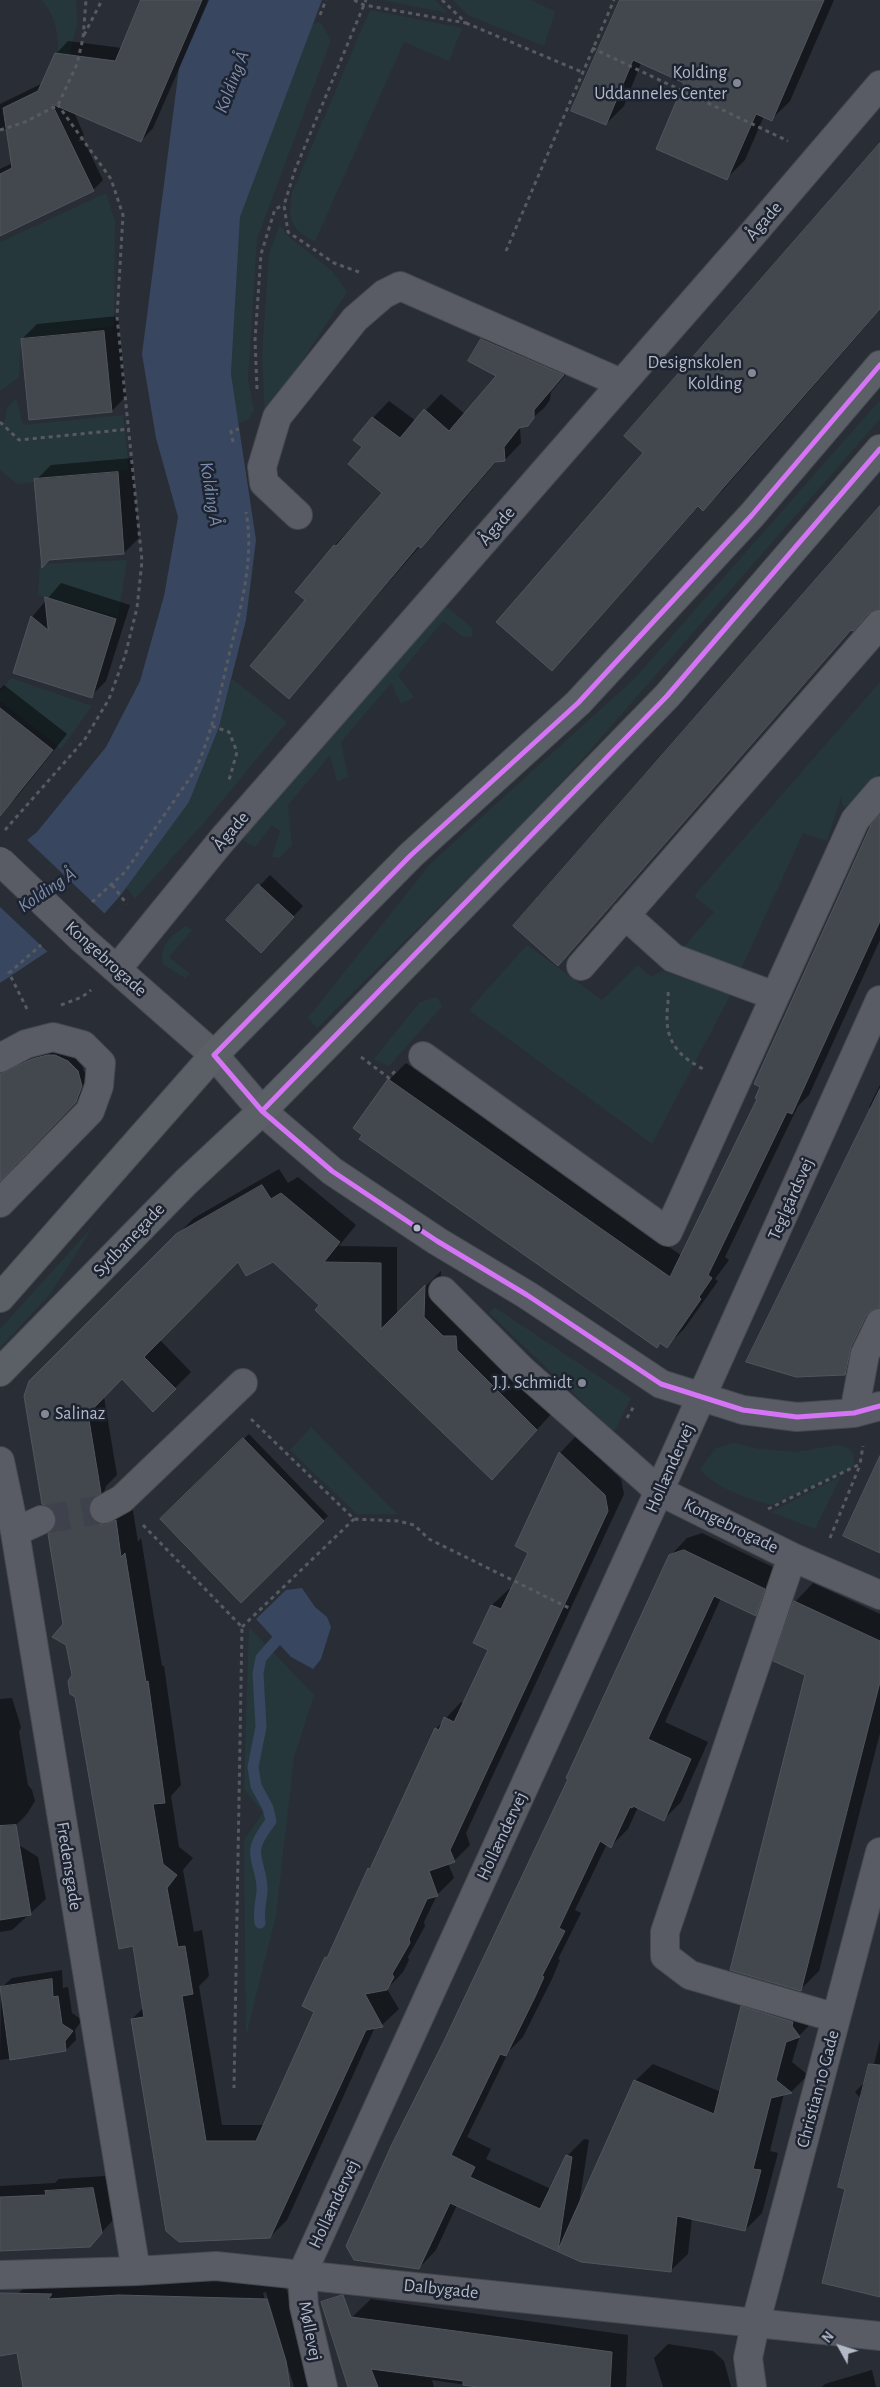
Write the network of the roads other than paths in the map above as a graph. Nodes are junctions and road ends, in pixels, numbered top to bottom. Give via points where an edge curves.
1 (880, 85) edge
2 (880, 365) edge
3 (622, 383) junction
4 (880, 449) edge
5 (298, 515) dead end
6 (880, 624) edge
7 (880, 791) edge
8 (0, 860) edge
9 (625, 915) junction
10 (581, 966) dead end
11 (117, 970) junction
12 (775, 996) junction
13 (880, 1000) edge
14 (214, 1055) junction
15 (423, 1056) road end
16 (0, 1058) edge
17 (262, 1111) junction
18 (0, 1203) edge
19 (443, 1291) dead end
20 (0, 1298) edge
21 (880, 1323) edge
22 (0, 1372) edge
23 (243, 1383) dead end
24 (701, 1398) junction
25 (867, 1410) edge
26 (0, 1461) edge
27 (660, 1491) junction
28 (104, 1509) tunnel mouth
29 (41, 1520) tunnel mouth
30 (14, 1532) junction
31 (792, 1557) junction
32 (880, 1595) edge
33 (880, 1852) edge
34 (836, 2018) junction
35 (136, 2271) junction
36 (302, 2274) junction
37 (0, 2275) edge
38 (755, 2325) junction
39 (880, 2336) edge
40 (323, 2387) edge
41 (752, 2387) edge

1 - 3 street, Ågade
2 - 14 main road via 752,515 578,703 411,855
3 - 5 street via 400,286 384,294 355,319 278,417 262,467 264,483
3 - 11 street, Ågade via 222,840
4 - 17 main road, Sydbanegade via 667,696
6 - 9 street
7 - 12 street via 855,820
8 - 11 street, Kongebrogade, bridge
9 - 10 street
9 - 12 street via 673,958
11 - 14 street, Kongebrogade
12 - 15 street via 668,1232
13 - 24 street, Teglgårdsvej
14 - 17 street, Kongebrogade
14 - 20 main road
16 - 18 street via 26,1044 53,1037 83,1045 101,1063 99,1086 90,1111
17 - 22 main road, Sydbanegade via 186,1182
17 - 24 street, Kongebrogade via 332,1171 437,1242 527,1295 660,1384
19 - 27 street, Kongebrogade via 522,1370
21 - 25 street via 865,1354
23 - 28 street via 122,1499
24 - 25 street, Kongebrogade via 743,1410 797,1417
24 - 27 street, Hollændervej
26 - 30 street, Fredensgade
27 - 31 street, Kongebrogade
27 - 36 street, Hollændervej
29 - 30 street
30 - 35 street, Fredensgade
31 - 32 street, Kongebrogade
31 - 34 street via 665,1932 665,1956 690,1975
33 - 34 street, Christian 10 Gade
34 - 38 street, Christian 10 Gade
35 - 36 street, Dalbygade via 216,2266
35 - 37 street, Dalbygade
36 - 38 street, Dalbygade
36 - 40 street, Møllevej via 304,2306
38 - 39 street, Dalbygade
38 - 41 street, Christian 10 Gade via 748,2358

